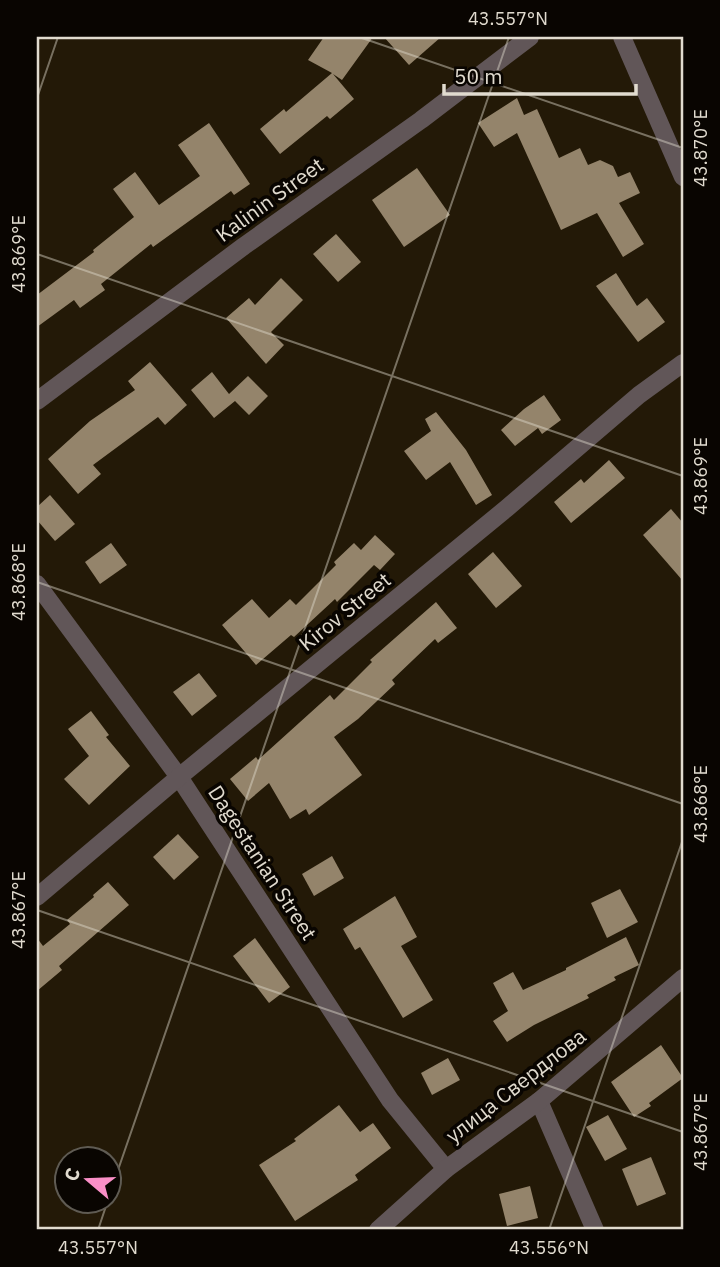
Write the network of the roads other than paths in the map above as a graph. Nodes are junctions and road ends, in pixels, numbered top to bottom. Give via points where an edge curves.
1 (530, 37) edge
2 (622, 37) edge
3 (683, 177) edge
4 (683, 363) edge
5 (37, 401) edge
6 (37, 584) edge
7 (179, 777) junction
8 (37, 897) edge
9 (683, 978) edge
10 (540, 1101) junction
11 (446, 1169) junction
12 (378, 1230) edge
13 (595, 1230) edge

1 - 5 street, Kalinin Street
2 - 3 street
4 - 7 street, Kirov Street
6 - 7 street, Dagestanian Street
7 - 8 street, Kirov Street
7 - 11 street, Dagestanian Street via 390,1100
9 - 10 street, улица Свердлова
10 - 11 street, улица Свердлова
10 - 13 street
11 - 12 street, улица Свердлова

